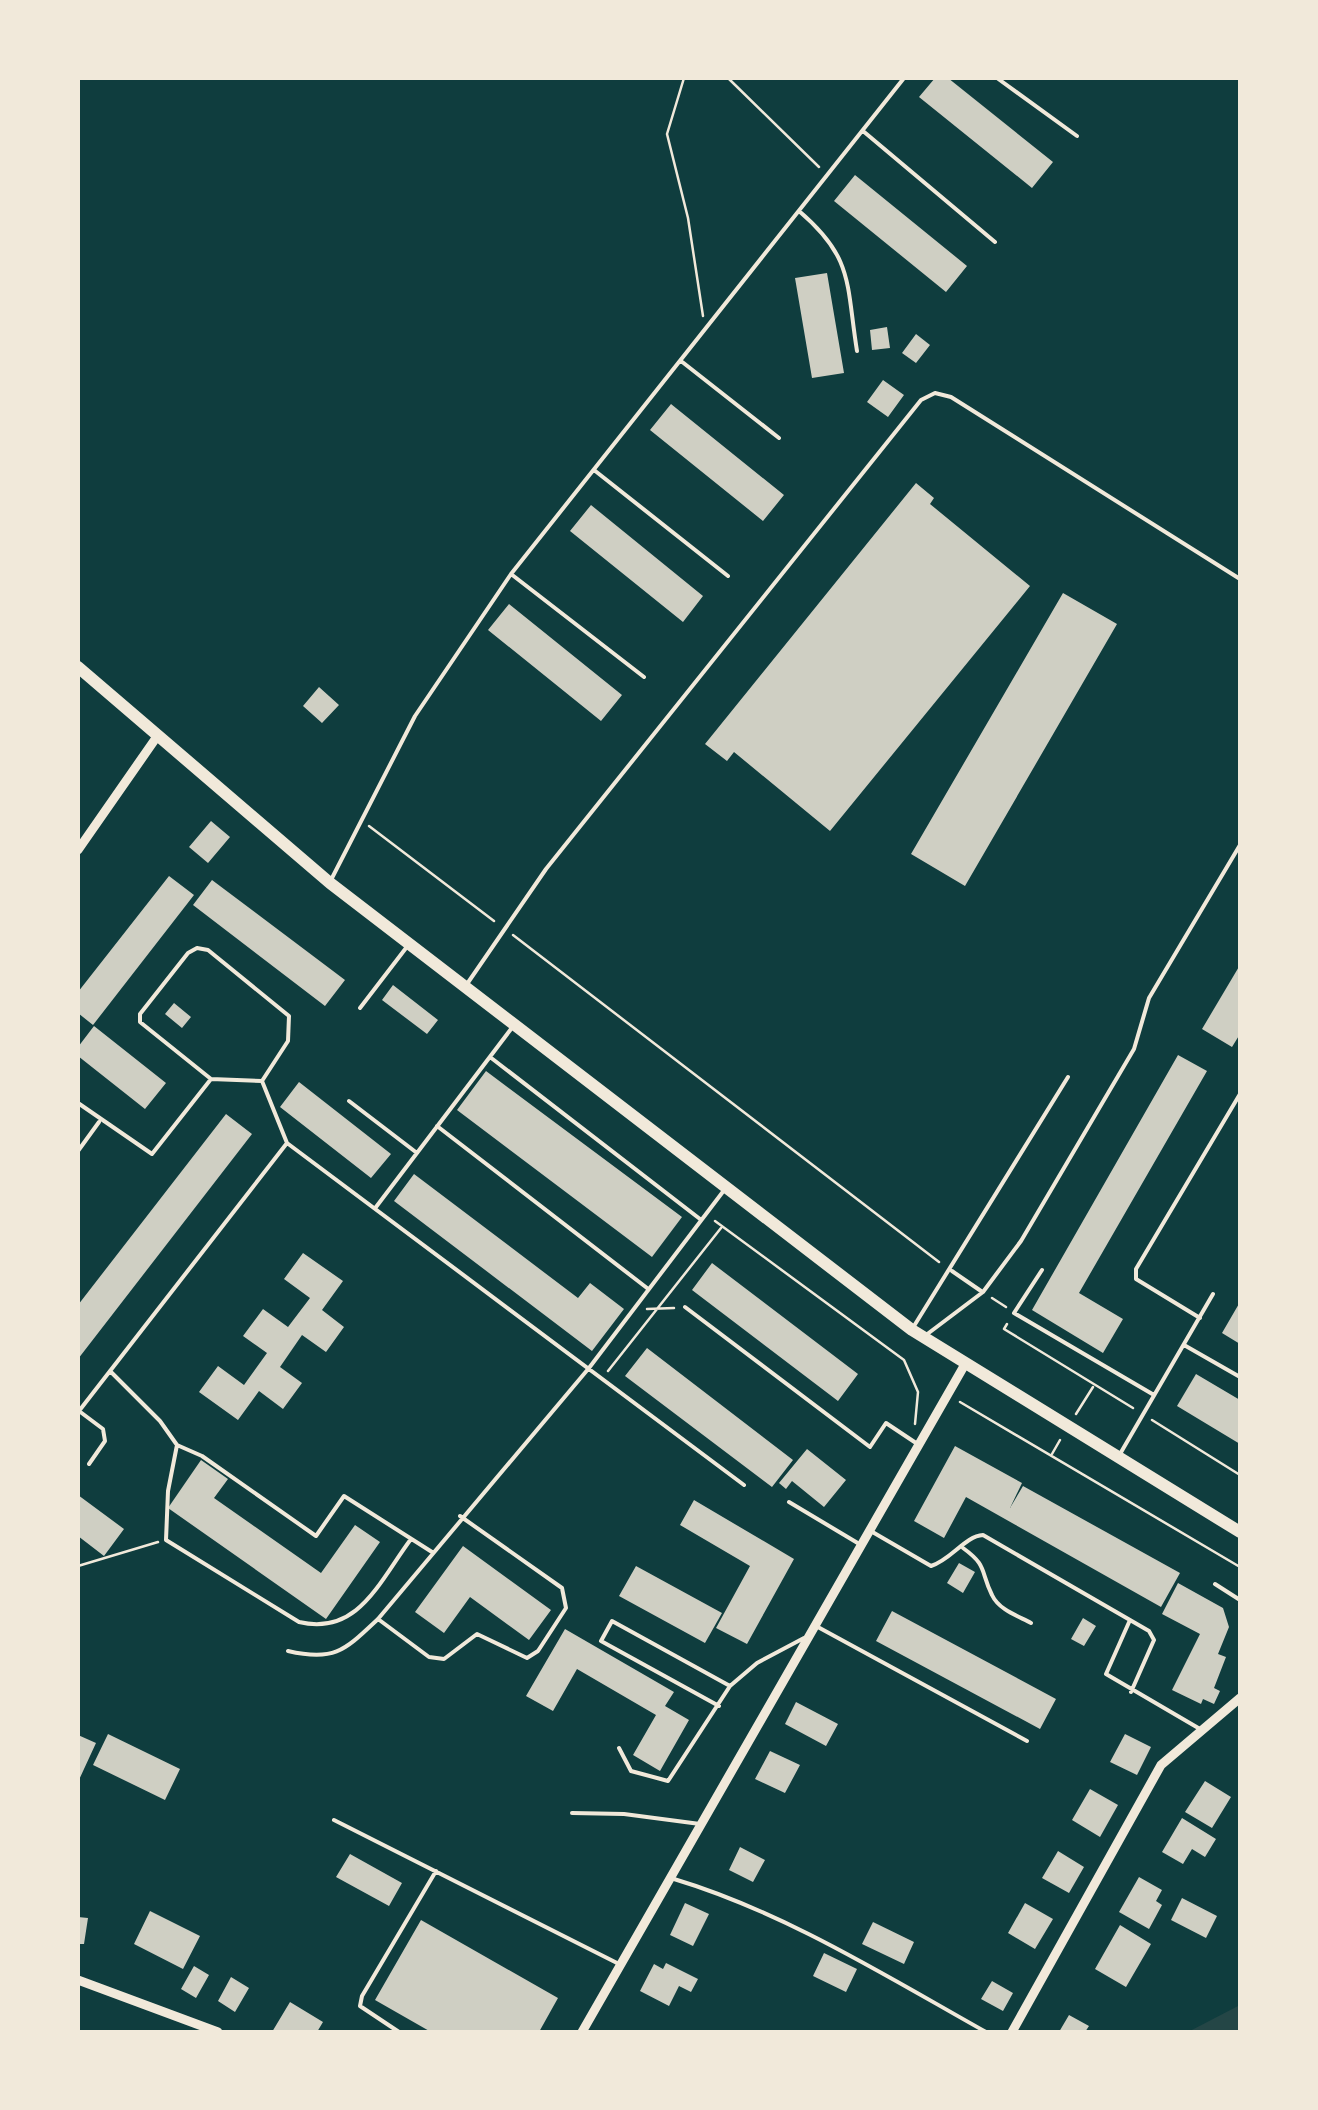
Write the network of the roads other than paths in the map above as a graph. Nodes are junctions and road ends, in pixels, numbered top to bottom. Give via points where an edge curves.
1 (904, 78) edge
2 (997, 78) edge
3 (863, 131) junction
4 (1077, 136) dead end
5 (798, 211) junction
6 (994, 242) dead end
7 (857, 352) dead end
8 (679, 359) junction
9 (780, 438) dead end
10 (592, 469) junction
11 (1240, 536) edge
12 (1240, 544) edge
13 (511, 574) junction
14 (728, 576) dead end
15 (1240, 580) edge
16 (78, 667) edge
17 (644, 678) dead end
18 (156, 738) junction
19 (1240, 845) edge
20 (78, 850) edge
21 (330, 883) junction
22 (409, 945) junction
23 (464, 988) junction
24 (360, 1008) dead end
25 (514, 1025) junction
26 (490, 1057) junction
27 (1068, 1077) dead end
28 (210, 1079) junction
29 (262, 1080) junction
30 (1240, 1094) edge
31 (349, 1101) dead end
32 (78, 1103) edge
33 (100, 1121) junction
34 (437, 1126) junction
35 (287, 1143) junction
36 (78, 1150) edge
37 (417, 1153) junction
38 (725, 1189) junction
39 (376, 1207) junction
40 (702, 1220) junction
41 (1042, 1270) dead end
42 (952, 1271) junction
43 (649, 1289) junction
44 (983, 1292) junction
45 (1214, 1294) dead end
46 (685, 1307) road end
47 (1200, 1318) junction
48 (917, 1334) junction
49 (1184, 1346) junction
50 (964, 1366) junction
51 (588, 1368) junction
52 (110, 1371) junction
53 (1240, 1376) edge
54 (1154, 1396) junction
55 (78, 1411) edge
56 (177, 1445) junction
57 (919, 1445) junction
58 (1118, 1458) junction
59 (89, 1464) dead end
60 (744, 1485) dead end
61 (789, 1502) dead end
62 (460, 1516) junction
63 (870, 1530) junction
64 (1240, 1532) edge
65 (411, 1539) junction
66 (861, 1545) junction
67 (963, 1548) junction
68 (432, 1552) junction
69 (1215, 1584) dead end
70 (1240, 1600) edge
71 (378, 1619) junction
72 (1130, 1620) junction
73 (1031, 1624) dead end
74 (814, 1625) junction
75 (809, 1635) junction
76 (288, 1651) dead end
77 (730, 1686) junction
78 (1131, 1692) junction
79 (1240, 1698) edge
80 (719, 1706) junction
81 (1200, 1729) junction
82 (1026, 1741) dead end
83 (619, 1748) dead end
84 (572, 1814) dead end
85 (334, 1820) dead end
86 (700, 1824) junction
87 (436, 1871) junction
88 (669, 1878) junction
89 (619, 1964) junction
90 (78, 1980) edge
91 (218, 2032) edge
92 (399, 2032) edge
93 (582, 2032) edge
94 (986, 2032) edge
95 (1012, 2032) edge

1 - 3 lane
2 - 4 lane
3 - 5 lane
3 - 6 lane
5 - 7 lane via 841,256
5 - 8 lane
8 - 9 lane
8 - 10 lane
10 - 13 lane
10 - 14 lane
11 - 12 lane
13 - 17 lane
13 - 21 lane via 415,716
15 - 23 lane via 935,393 922,400 546,870
16 - 18 main road
18 - 20 street
18 - 21 main road
19 - 44 lane via 1149,998 1134,1049 1021,1241
21 - 22 main road
22 - 23 main road
22 - 24 lane
23 - 25 main road
25 - 26 lane
25 - 38 main road
26 - 34 lane
26 - 40 lane
27 - 42 lane
28 - 29 lane
28 - 29 lane via 140,1022 197,948 289,1016 288,1041
28 - 33 lane via 152,1154
29 - 35 lane
30 - 47 lane via 1136,1268 1136,1280
31 - 37 lane
32 - 33 lane
33 - 36 lane
34 - 37 lane
34 - 43 lane
35 - 39 lane
35 - 52 lane
37 - 39 lane
38 - 40 lane
38 - 48 main road
39 - 51 lane
40 - 43 lane
41 - 54 lane via 1014,1313
42 - 44 lane
42 - 48 lane
43 - 51 lane
44 - 48 lane
45 - 47 lane
46 - 57 lane via 870,1446 886,1423
47 - 49 lane
48 - 50 main road
49 - 53 lane
49 - 54 lane
50 - 57 street
50 - 58 main road
51 - 60 lane
51 - 62 lane
52 - 55 lane
52 - 56 lane
54 - 58 lane
55 - 59 lane via 103,1429 105,1441
56 - 65 lane via 316,1536 344,1496
56 - 65 lane via 166,1540 298,1622 322,1628 340,1623
57 - 63 street
58 - 64 main road
61 - 66 lane
62 - 68 lane
62 - 71 lane via 567,1596 538,1651 526,1658 477,1634 444,1659 429,1656
63 - 66 street
63 - 67 lane via 931,1566
65 - 68 lane
66 - 74 street
67 - 72 lane via 983,1534
67 - 73 lane via 986,1570 1002,1608
68 - 71 lane
69 - 70 lane
71 - 76 lane via 331,1656
72 - 78 lane via 1154,1640
72 - 78 lane via 1106,1674
74 - 75 street
74 - 82 lane
75 - 77 lane
75 - 86 street
77 - 80 lane
77 - 80 lane via 612,1620 606,1630 601,1641
78 - 81 lane
79 - 81 street
80 - 83 lane via 668,1781 631,1770
81 - 95 street via 1160,1765
84 - 86 lane
85 - 87 lane
86 - 88 street
87 - 89 lane
87 - 92 lane via 362,1996 366,2013
88 - 89 street
88 - 94 lane via 850,1956
89 - 93 street
90 - 91 street

